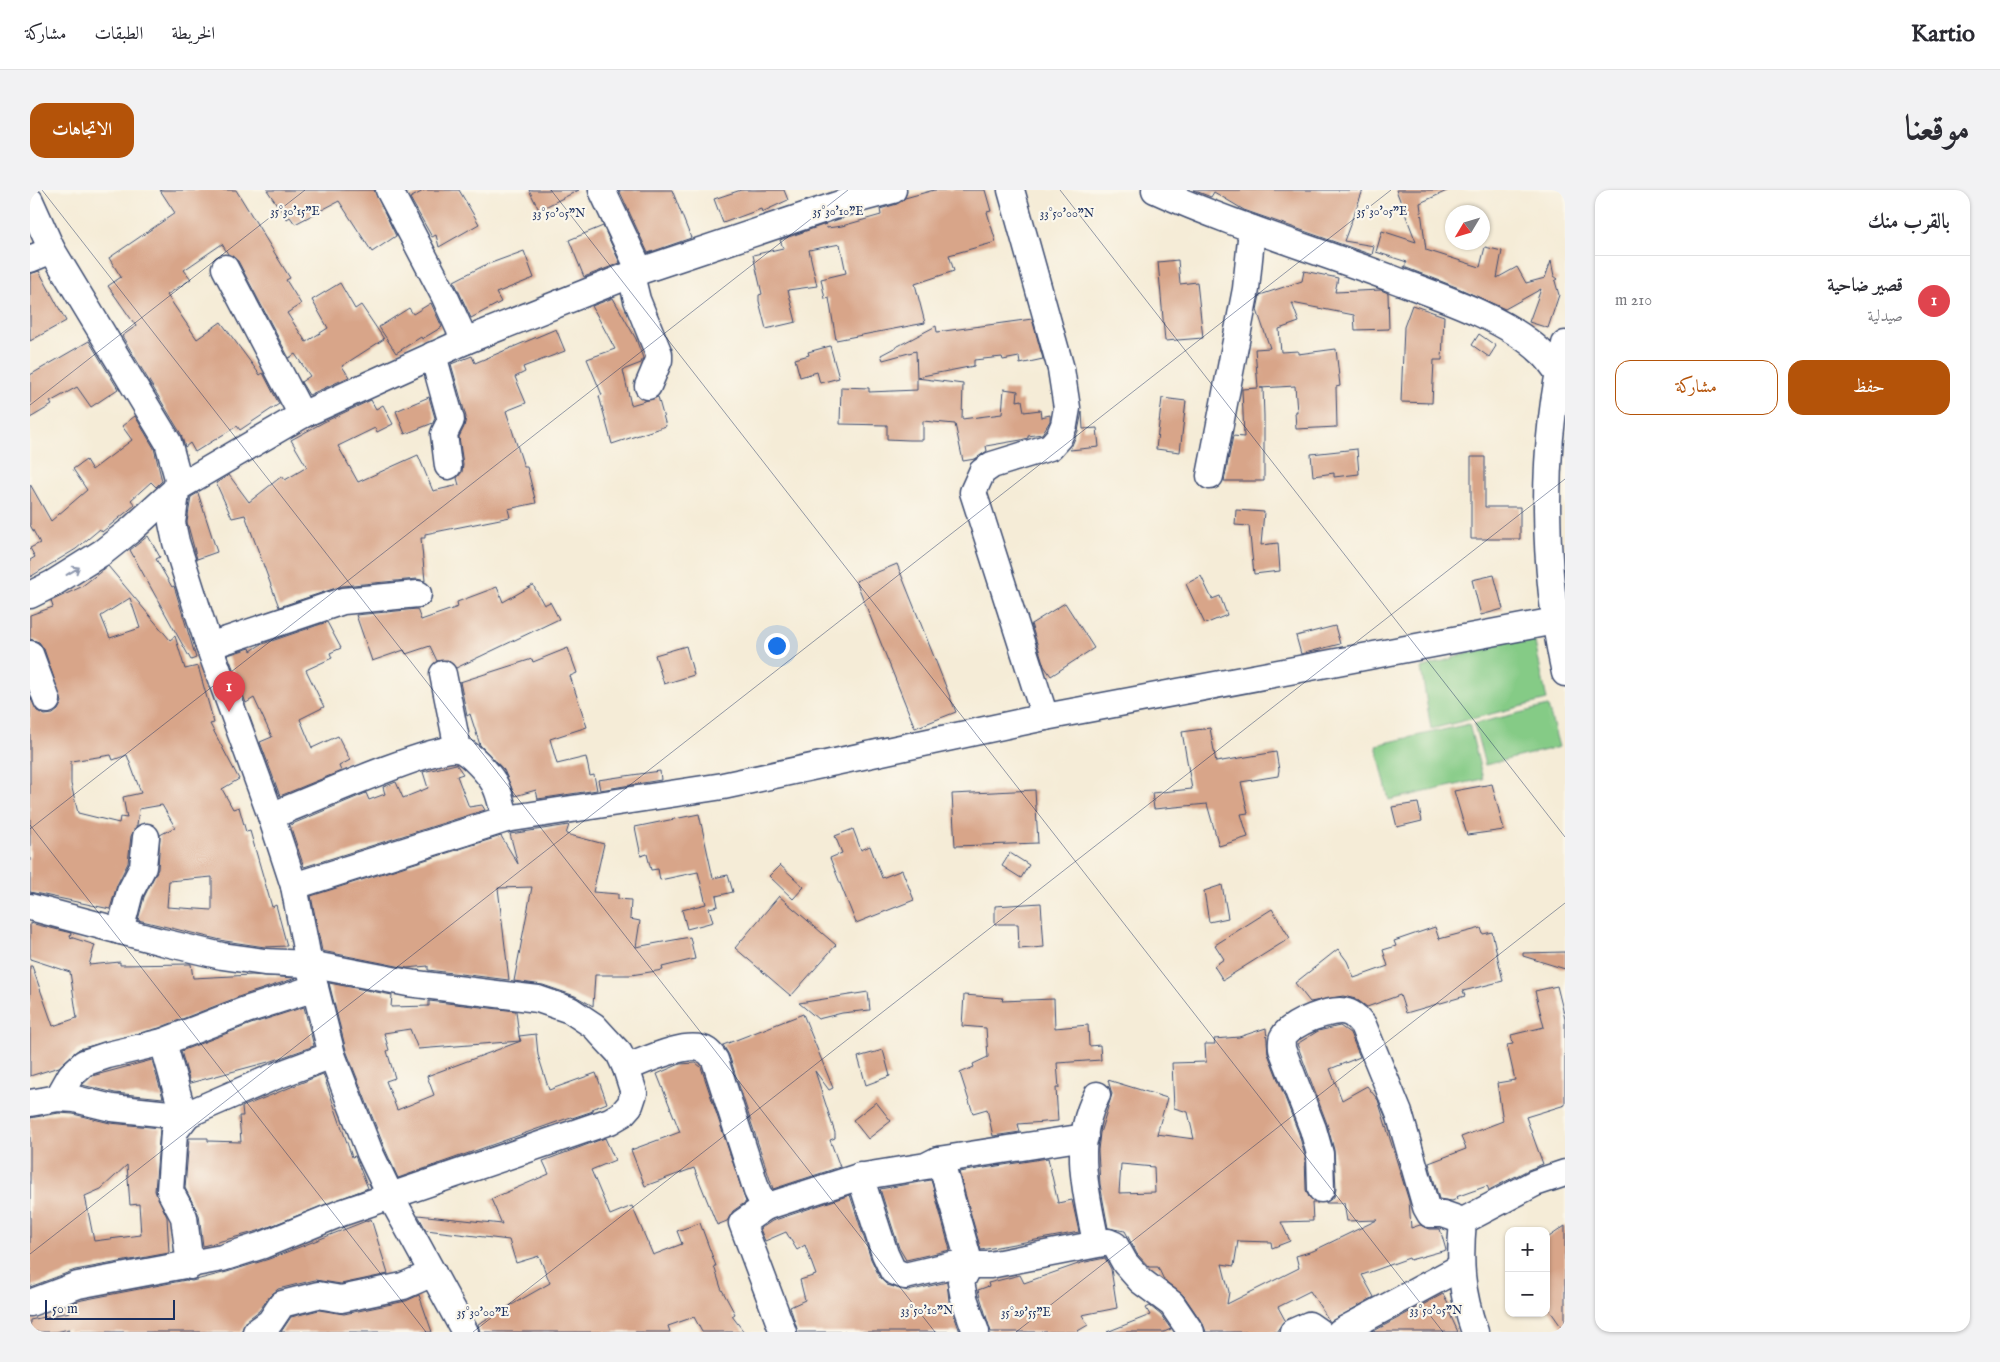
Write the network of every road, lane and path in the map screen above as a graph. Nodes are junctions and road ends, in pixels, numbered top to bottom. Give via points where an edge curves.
1 (389, 190) edge
2 (602, 190) edge
3 (893, 190) edge
4 (1011, 190) edge
5 (1155, 190) edge
6 (30, 201) edge
7 (1252, 229) junction
8 (41, 255) edge
9 (224, 268) dead end
10 (636, 273) junction
11 (465, 342) junction
12 (1565, 344) edge
13 (433, 355) junction
14 (1558, 372) junction
15 (648, 386) dead end
16 (302, 415) junction
17 (448, 466) dead end
18 (1210, 476) dead end
19 (177, 488) junction
20 (30, 594) edge
21 (418, 594) dead end
22 (1555, 621) junction
23 (209, 646) junction
24 (30, 654) edge
25 (1565, 673) edge
26 (443, 674) dead end
27 (48, 700) dead end
28 (1045, 717) junction
29 (458, 749) junction
30 (271, 816) junction
31 (506, 819) junction
32 (146, 837) dead end
33 (294, 886) junction
34 (30, 907) edge
35 (120, 932) junction
36 (312, 976) junction
37 (163, 1042) junction
38 (332, 1055) junction
39 (626, 1068) junction
40 (1097, 1096) dead end
41 (58, 1098) junction
42 (30, 1103) edge
43 (188, 1114) junction
44 (1085, 1137) junction
45 (938, 1160) junction
46 (1565, 1174) edge
47 (860, 1176) junction
48 (1321, 1189) dead end
49 (391, 1197) junction
50 (766, 1207) junction
51 (1463, 1221) junction
52 (1096, 1242) junction
53 (970, 1265) junction
54 (190, 1266) junction
55 (1461, 1267) junction
56 (433, 1274) junction
57 (30, 1303) edge
58 (256, 1332) edge
59 (466, 1332) edge
60 (783, 1332) edge
61 (976, 1332) edge
62 (1191, 1332) edge
63 (1293, 1332) edge
64 (1319, 1332) edge
65 (1340, 1332) edge
66 (1475, 1332) edge

1 - 11 street via 446,297
2 - 10 street
3 - 10 street via 840,204
4 - 28 street via 1061,369 1067,408 1059,437 1050,447 992,465 982,472 973,492
5 - 7 street via 1203,212
6 - 8 street
7 - 14 street via 1306,246 1483,315 1524,338 1542,352
7 - 18 street via 1246,289
8 - 19 street via 162,428 177,469
9 - 16 street
10 - 11 street
10 - 15 street via 637,300 659,354
11 - 13 street
12 - 14 street
13 - 16 street
13 - 17 street via 451,420 444,434
14 - 22 street via 1548,465
16 - 19 street
20 -> 19 street via 103,552
19 - 23 street via 172,523
21 - 23 street via 344,601
22 - 25 street
22 - 28 street
23 - 30 street
24 - 27 street
26 - 29 street
28 - 31 street via 723,786
29 - 30 street via 445,750 402,765
29 - 31 street via 476,762 494,783
30 - 33 street
31 - 33 street
32 - 35 street via 143,867 130,892
33 - 36 street
34 - 35 street
35 - 36 street via 222,956 264,962
36 - 37 street via 246,1010
36 - 38 street
36 - 39 street via 408,983 538,999 570,1010 594,1026 619,1053
37 - 41 street via 108,1054 84,1063 71,1075
37 - 43 street via 180,1103
38 - 43 street
38 - 49 street via 370,1153
39 - 49 street via 634,1094 626,1110 610,1121
39 - 50 street via 689,1047 706,1051 715,1060 757,1191
40 - 44 street via 1089,1111
41 - 42 street
41 - 43 street via 149,1112
43 - 54 street via 174,1132 170,1191 184,1217
44 - 45 street
44 - 52 street via 1082,1176
45 - 47 street via 926,1166
45 - 53 street
46 - 51 street via 1535,1183
47 - 50 street
47 - 53 street via 893,1271 905,1276 952,1265
48 - 51 street via 1320,1154 1282,1049 1282,1038 1288,1031 1322,1014 1347,1011 1362,1025 1399,1112 1426,1207 1430,1214 1443,1214
49 - 54 street via 263,1244
49 - 56 street
50 - 60 street via 742,1223
51 - 55 street
52 - 53 street via 990,1265
52 - 62 street via 1115,1245 1132,1271 1172,1304
53 - 61 street via 961,1282
54 - 57 street via 78,1285
55 - 65 street
55 - 66 street via 1466,1306
56 - 58 street via 403,1286 341,1299 318,1296 282,1304 270,1322
56 - 59 street
63 - 64 street via 1308,1325

